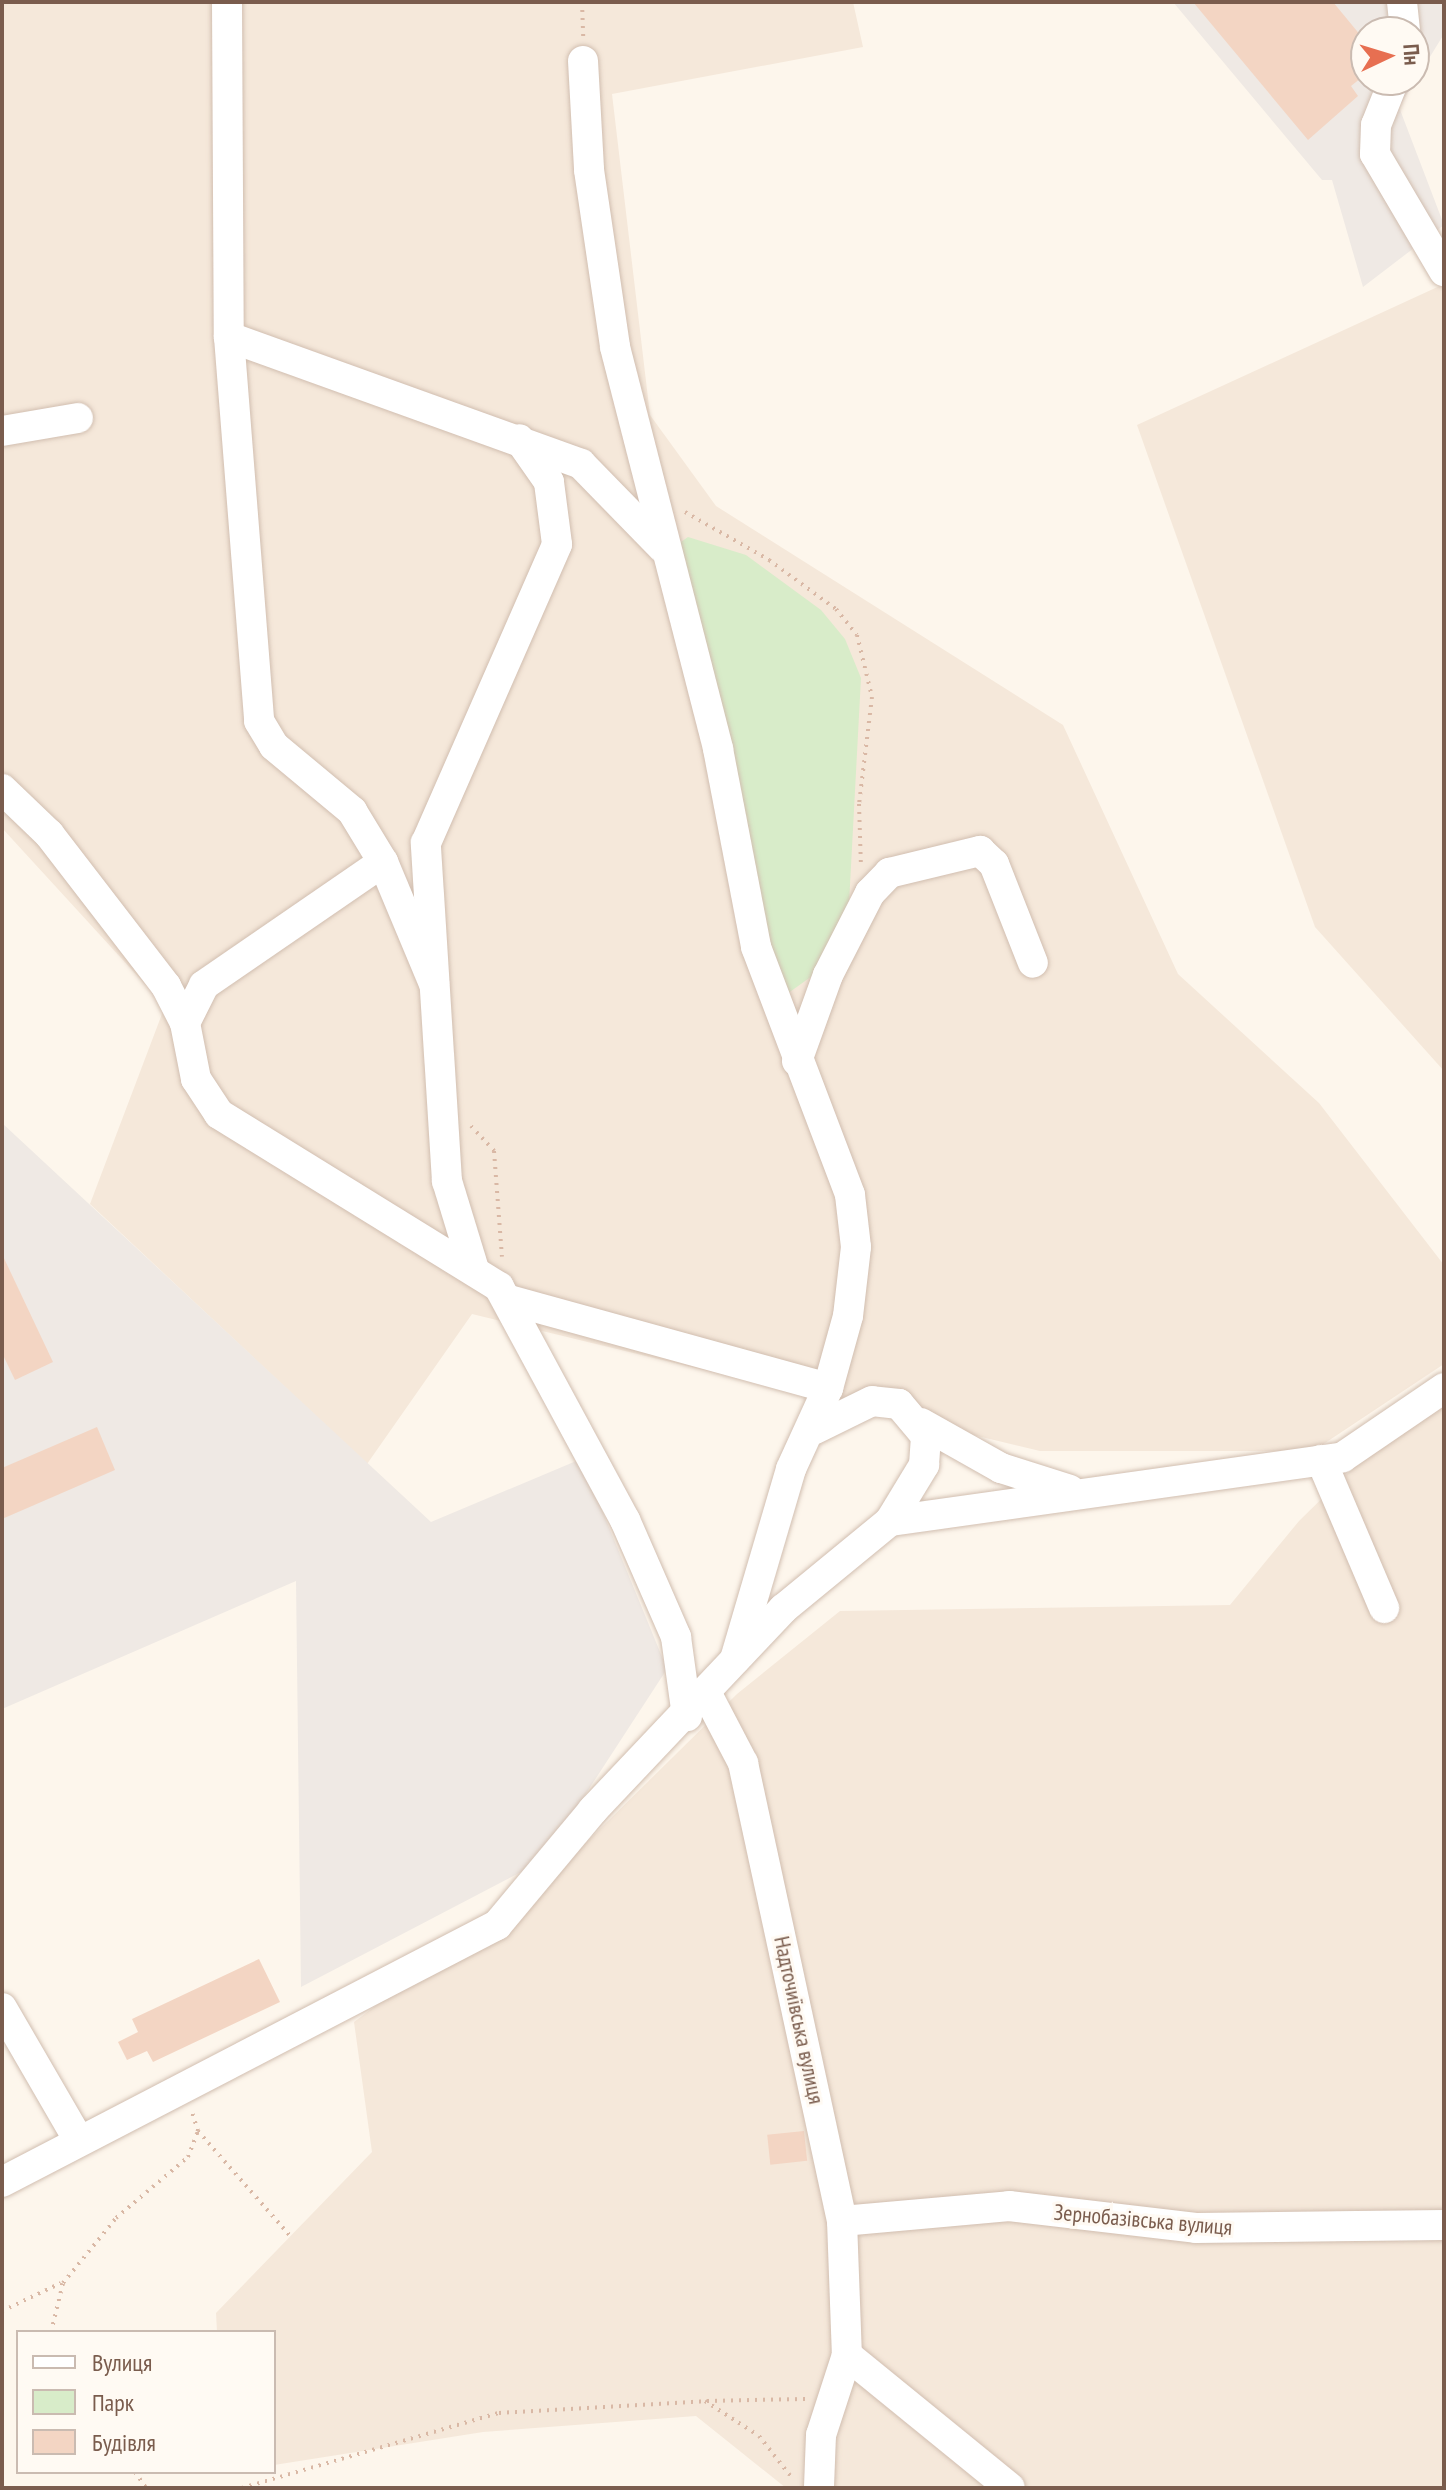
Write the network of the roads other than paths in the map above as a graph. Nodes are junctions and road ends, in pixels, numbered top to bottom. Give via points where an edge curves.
1 (227, 2) edge
2 (583, 61) road end
3 (1388, 96) edge
4 (1443, 260) edge
5 (229, 337) junction
6 (78, 418) dead end
7 (2, 431) edge
8 (519, 439) junction
9 (670, 556) junction
10 (2, 789) edge
11 (383, 862) junction
12 (1033, 963) dead end
13 (434, 984) junction
14 (185, 1023) junction
15 (797, 1061) junction
16 (487, 1264) junction
17 (509, 1300) junction
18 (828, 1388) junction
19 (1444, 1388) edge
20 (921, 1423) junction
21 (815, 1429) junction
22 (1321, 1460) junction
23 (1083, 1494) junction
24 (890, 1521) junction
25 (1384, 1608) dead end
26 (735, 1659) junction
27 (697, 1706) junction
28 (2, 2008) edge
29 (78, 2139) junction
30 (2, 2182) edge
31 (842, 2221) junction
32 (1444, 2225) edge
33 (844, 2367) junction
34 (819, 2488) edge
35 (1010, 2488) edge

1 - 5 street
2 - 9 street via 602,272
3 - 4 street via 1376,125 1375,154
5 - 8 street
5 - 11 street via 259,721 274,746 352,811
6 - 7 street
8 - 9 street via 581,464
8 - 13 street via 549,482 557,544 426,843
9 - 15 street via 756,947
10 - 14 street via 85,878
11 - 13 street
11 - 14 street via 204,985
12 - 15 street via 994,864 980,851 889,873 870,893 828,975
13 - 16 street via 447,1181
14 - 16 street via 196,1079 219,1114
15 - 18 street via 850,1195 856,1247 848,1316
16 - 17 street
17 - 18 street
17 - 27 street, Надточиївська вулиця via 625,1520 676,1637
18 - 21 street
19 - 22 street via 1343,1457
20 - 21 street via 899,1404 872,1401
20 - 23 street via 1001,1468
20 - 24 street via 924,1465
21 - 26 street via 791,1469
22 - 23 street
22 - 25 street
23 - 24 street
24 - 26 street
26 - 27 street
27 - 29 street via 593,1810 497,1925
27 - 31 street, Надточиївська вулиця via 743,1763
28 - 29 street
29 - 30 street
31 - 32 street, Зернобазівська вулиця via 1009,2206 1196,2228
31 - 33 street, Надточиївська вулиця
33 - 34 street via 821,2435
33 - 35 street

